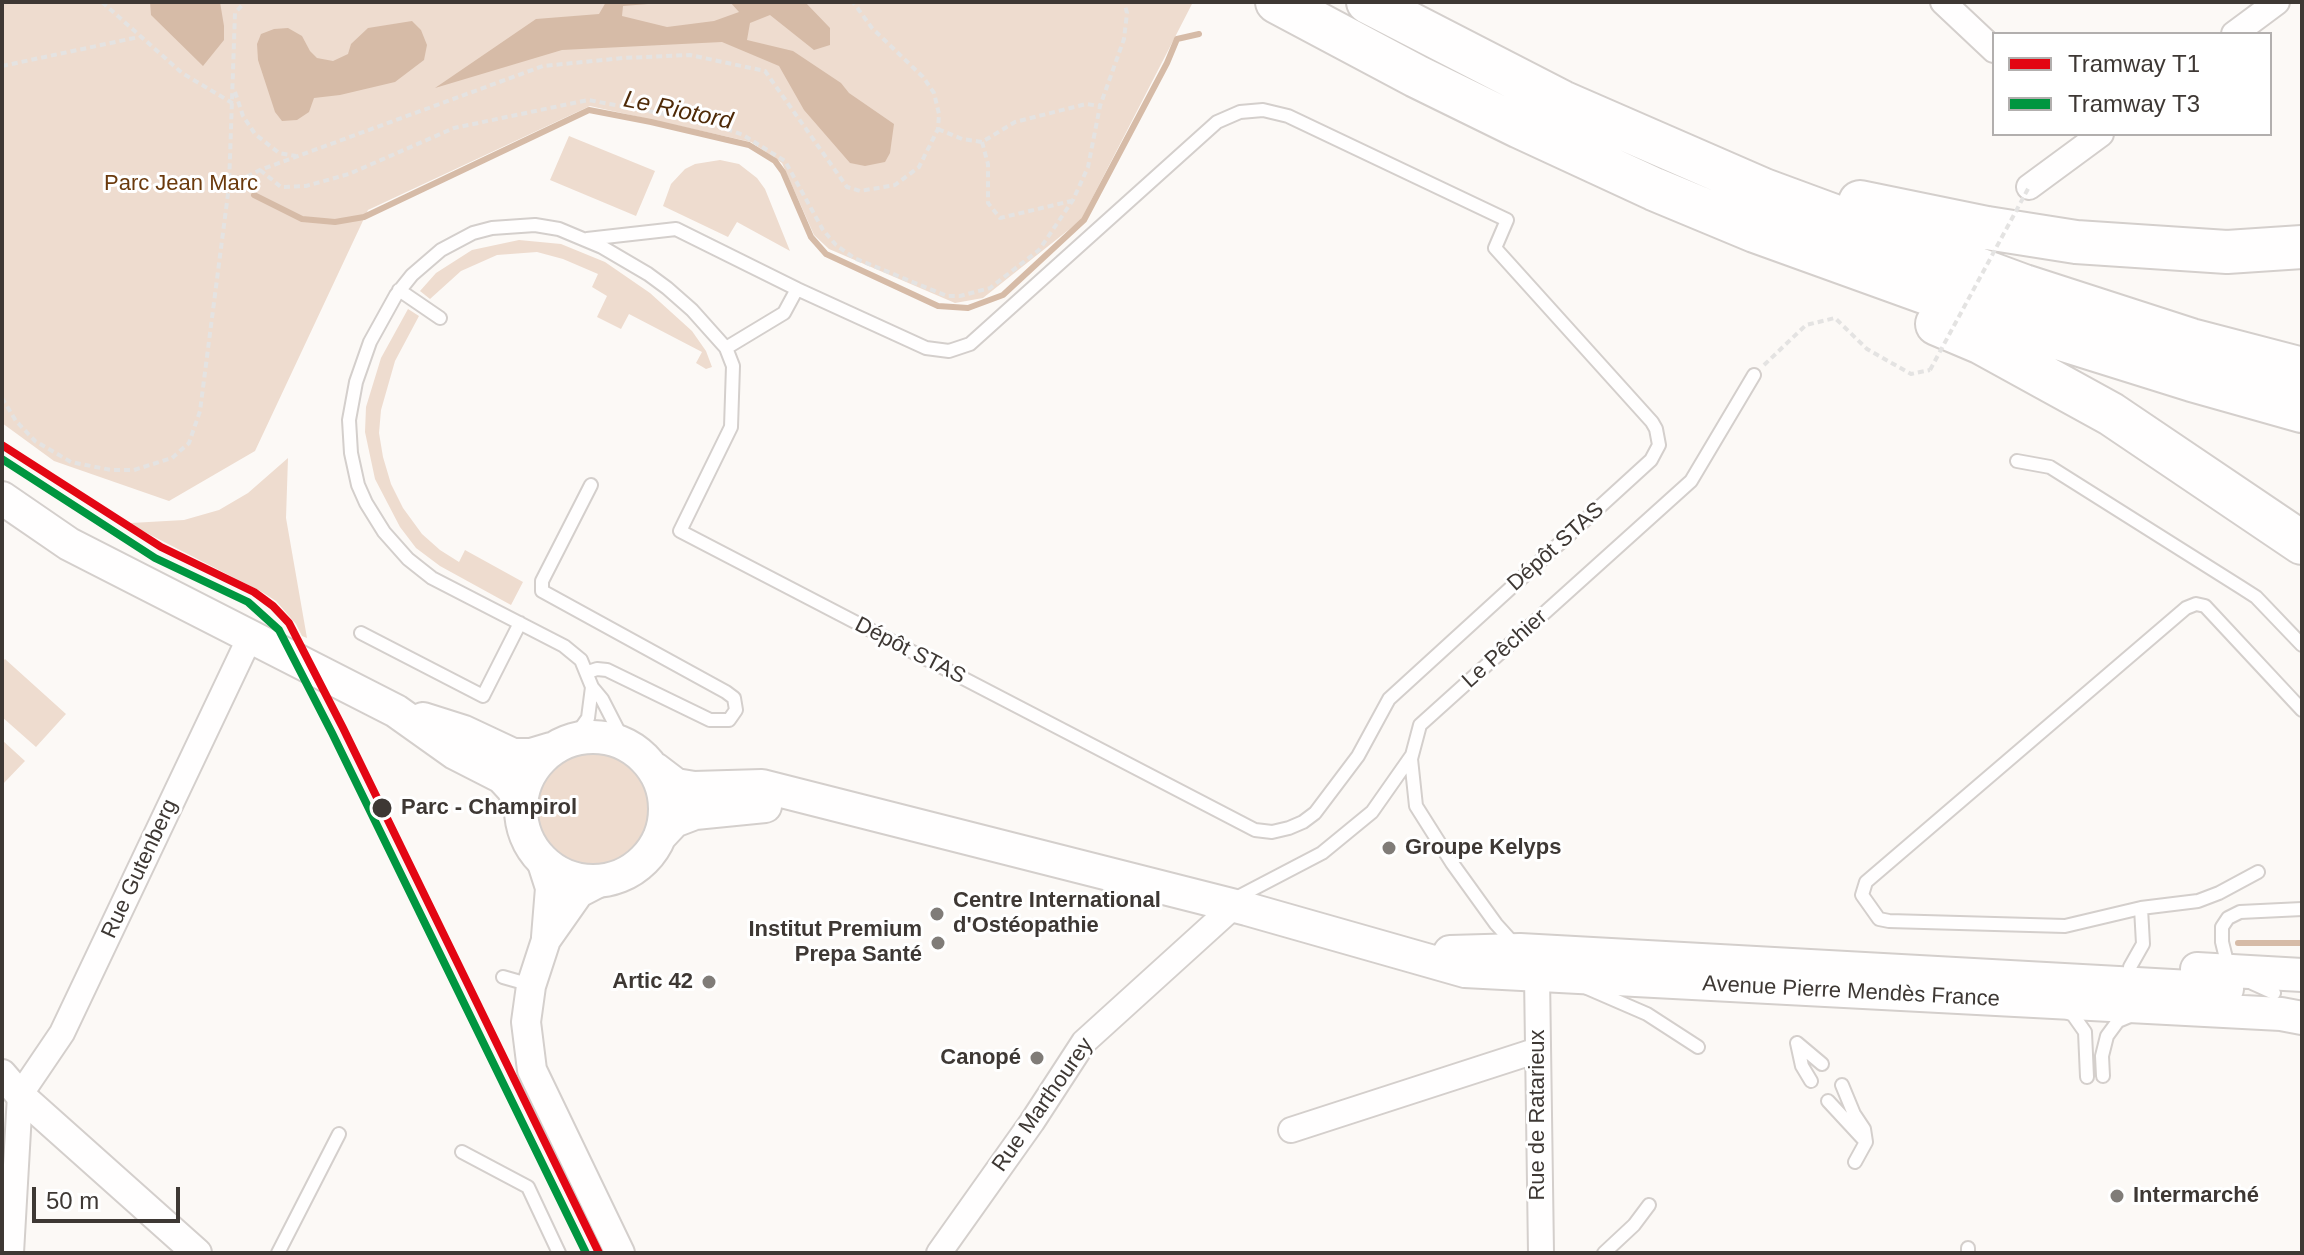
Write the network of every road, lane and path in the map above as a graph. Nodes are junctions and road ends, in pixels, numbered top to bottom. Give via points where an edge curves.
1 (102, 2) edge
2 (232, 2) edge
3 (245, 2) edge
4 (853, 2) edge
5 (1124, 2) edge
6 (1277, 2) edge
7 (1368, 2) edge
8 (1943, 2) edge
9 (2277, 2) edge
10 (235, 13) junction
11 (2237, 32) edge
12 (139, 37) junction
13 (1992, 48) edge
14 (2, 66) edge
15 (234, 89) junction
16 (234, 104) junction
17 (1100, 106) junction
18 (938, 129) junction
19 (2092, 136) edge
20 (982, 142) junction
21 (298, 157) junction
22 (260, 170) junction
23 (229, 186) junction
24 (2029, 187) joint
25 (1764, 190) junction
26 (1073, 200) junction
27 (585, 239) junction
28 (2302, 247) edge
29 (1870, 274) junction
30 (797, 289) junction
31 (399, 290) junction
32 (440, 318) dead end
33 (726, 348) junction
34 (2302, 369) edge
35 (1754, 375) joint
36 (2, 398) edge
37 (2302, 411) edge
38 (2017, 461) dead end
39 (591, 485) dead end
40 (2, 498) edge
41 (2302, 543) edge
42 (520, 623) junction
43 (361, 633) dead end
44 (250, 637) junction
45 (2302, 645) edge
46 (588, 672) junction
47 (592, 687) junction
48 (2302, 710) edge
49 (396, 711) junction
50 (554, 747) junction
51 (1412, 755) junction
52 (643, 759) junction
53 (812, 800) junction
54 (520, 804) junction
55 (660, 836) junction
56 (541, 860) junction
57 (2258, 872) dead end
58 (606, 879) junction
59 (1229, 905) junction
60 (2141, 908) junction
61 (2302, 909) edge
62 (546, 940) junction
63 (2130, 967) junction
64 (1541, 968) junction
65 (1830, 968) junction
66 (2234, 971) junction
67 (2302, 975) edge
68 (503, 977) dead end
69 (531, 986) junction
70 (2288, 995) edge
71 (2047, 1002) junction
72 (2156, 1008) junction
73 (2302, 1018) edge
74 (1698, 1047) dead end
75 (1538, 1050) junction
76 (1822, 1064) dead end
77 (2103, 1076) dead end
78 (2087, 1077) dead end
79 (1811, 1081) dead end
80 (11, 1085) edge
81 (1842, 1085) dead end
82 (1828, 1101) dead end
83 (1291, 1130) dead end
84 (339, 1134) dead end
85 (1866, 1142) junction
86 (462, 1152) dead end
87 (1855, 1162) dead end
88 (1649, 1205) dead end
89 (11, 1253) edge
90 (197, 1253) edge
91 (278, 1253) edge
92 (559, 1253) edge
93 (620, 1253) edge
94 (939, 1253) edge
95 (1541, 1253) edge
96 (1604, 1253) edge

1 - 12 path
2 - 10 path
3 - 10 path
4 - 18 path via 934,93
5 - 17 path via 1124,39
6 - 29 highway via 1416,76 1654,189
7 - 25 highway via 1562,102
8 - 13 street
9 - 11 street
10 - 15 path
12 - 14 path
12 - 16 path via 182,73
15 - 16 path
15 - 21 path via 255,134 279,153
16 - 23 path
17 - 20 path via 1086,104 1015,122
17 - 26 path via 1088,167
18 - 20 path
18 - 21 path via 919,167 895,185 860,191 847,187 765,71 690,55 636,57 543,66
19 - 24 street
20 - 26 path via 988,203 1000,218
21 - 22 path
22 - 23 path
22 - 26 path via 281,187 306,186 349,174 454,128 588,100 708,122 743,135 785,161 836,245 854,258 947,296 990,288 1039,250
23 - 36 path via 203,398 189,443 172,458 134,470 71,462 35,441
24 - 35 path, bridge via 1930,370 1911,374 1867,349 1835,318 1806,325
25 - 28 highway via 1797,187 2076,242 2227,252
25 - 34 highway via 2024,286
27 - 30 lane, Dépôt STAS via 676,229
27 - 31 lane, Dépôt STAS via 535,225 473,233 441,250
27 - 33 lane, Dépôt STAS via 667,288
29 - 37 highway via 2090,349
29 - 41 highway via 1898,308 1982,343 2111,414
30 - 33 lane via 784,313
30 - 33 lane, Dépôt STAS via 926,348 961,348 979,338 1217,122 1253,109 1276,111 1507,220 1495,248 1652,422 1659,445 1651,460 1389,699 1358,756 1315,813 1272,832 1255,830 680,531 731,427 733,366
31 - 32 lane
31 - 42 lane, Dépôt STAS via 370,342 354,391 349,437 358,485 384,532 408,559 432,578
35 - 51 lane, Le Pêchier via 1691,481 1420,725
38 - 45 lane via 2050,467 2242,588
39 - 46 lane via 542,581 542,591 726,692 734,698 736,710 729,720 710,720 607,670
40 - 44 main road via 69,544
42 - 43 lane via 483,696
42 - 46 lane, Dépôt STAS via 571,651
44 - 49 main road
44 - 80 street, Rue Gutenberg via 62,1033
46 - 47 lane
47 - 50 lane via 584,725
47 - 52 lane via 623,740
48 - 60 lane via 2205,606 2186,608 1866,882 1862,895 1879,919 1889,921 2065,926
49 - 50 main road via 464,732 505,753 531,755
49 - 54 main road via 455,753 502,777
50 - 52 main road via 596,737 618,742
50 - 54 main road via 527,775
51 - 59 lane via 1372,812 1322,853
51 - 64 lane, Le Pêchier via 1416,806 1496,924
52 - 53 main road, Avenue Pierre Mendès France via 684,787 762,786
52 - 55 main road via 666,801
53 - 55 main road, Avenue Pierre Mendès France via 695,813 674,821
53 - 59 main road, Avenue Pierre Mendès France
54 - 56 main road via 523,827
55 - 58 main road via 640,864
56 - 58 main road via 571,878
56 - 62 street via 550,888
57 - 60 lane via 2198,901
58 - 62 street via 579,893
59 - 64 main road, Avenue Pierre Mendès France via 1465,971
59 - 94 street, Rue Marthourey via 1084,1042
60 - 63 lane via 2143,944
61 - 66 lane via 2240,912 2228,918 2222,942
62 - 69 street
63 - 65 main road via 1889,963
63 - 66 main road
64 - 65 main road, Avenue Pierre Mendès France
64 - 71 main road, Avenue Pierre Mendès France
64 - 74 lane via 1647,1014
64 - 75 street, Rue de Ratarieux
65 - 70 main road, Avenue Pierre Mendès France
66 - 67 main road
66 - 70 lane
68 - 69 lane
69 - 93 street via 526,1022 532,1070
71 - 72 main road, Avenue Pierre Mendès France
71 - 78 lane via 2073,1015 2085,1032
72 - 73 main road, Avenue Pierre Mendès France
72 - 77 lane via 2118,1021 2104,1046
75 - 83 street
75 - 95 street, Rue de Ratarieux
76 - 79 lane via 1797,1043
80 - 89 street
80 - 90 street
81 - 85 lane
82 - 85 lane
84 - 91 lane
85 - 87 lane
86 - 92 lane via 528,1187
88 - 96 lane

